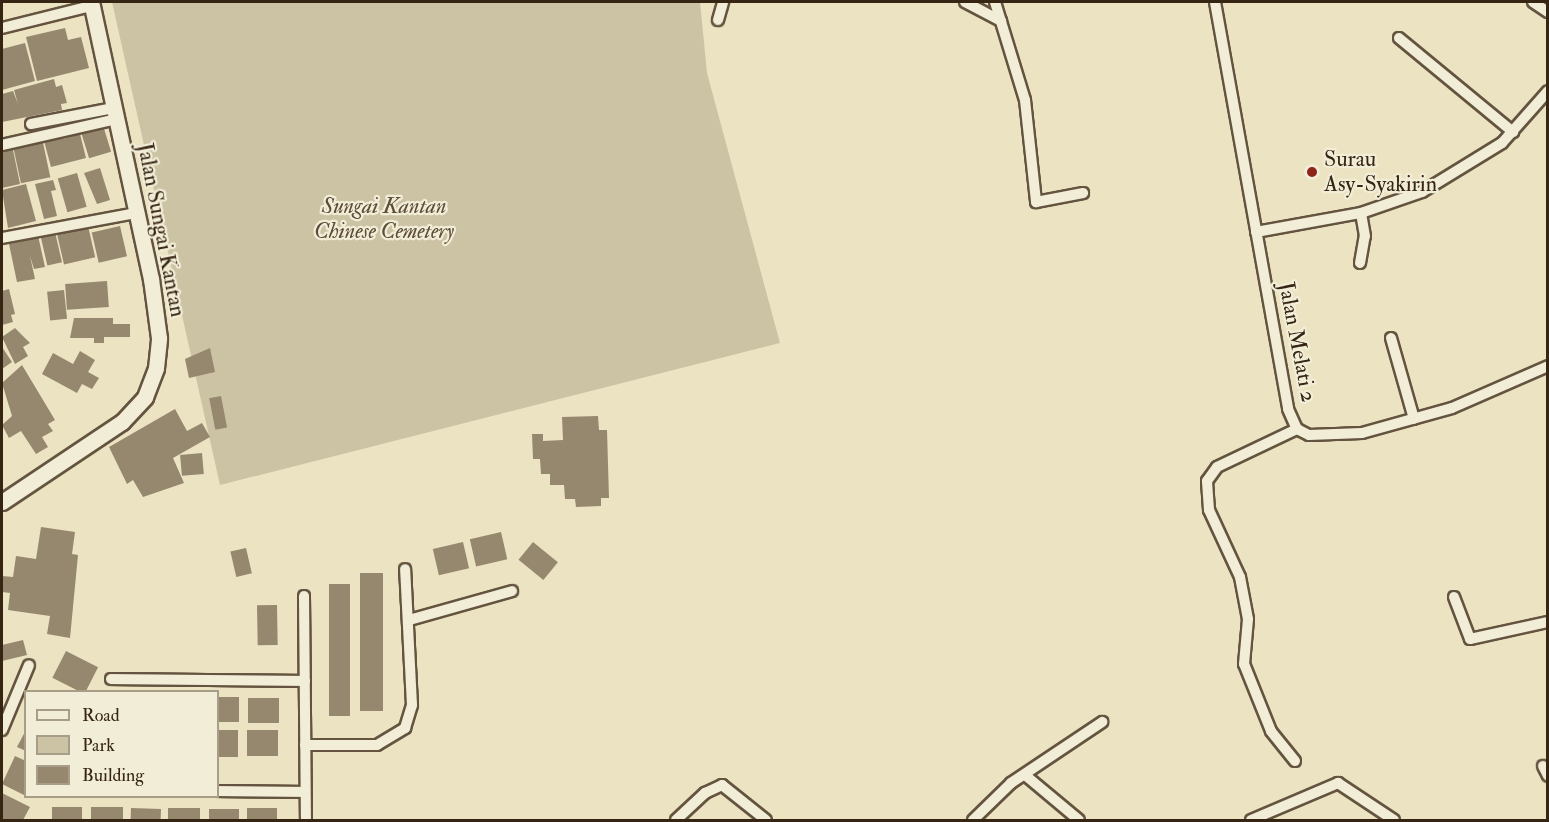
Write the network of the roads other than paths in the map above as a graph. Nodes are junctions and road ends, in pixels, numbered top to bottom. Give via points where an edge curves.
1 (723, 2) edge
2 (964, 2) edge
3 (995, 2) edge
4 (1215, 2) edge
5 (1533, 2) edge
6 (91, 4) edge
7 (1548, 12) edge
8 (718, 20) dead end
9 (1001, 21) junction
10 (2, 28) edge
11 (1399, 38) dead end
12 (1548, 91) edge
13 (115, 113) junction
14 (31, 124) dead end
15 (1513, 132) junction
16 (2, 145) edge
17 (1083, 193) dead end
18 (136, 213) junction
19 (1360, 213) junction
20 (1256, 232) junction
21 (2, 238) edge
22 (1360, 263) dead end
23 (1391, 338) dead end
24 (1548, 366) edge
25 (1414, 419) junction
26 (1297, 429) junction
27 (2, 502) edge
28 (405, 569) dead end
29 (512, 591) dead end
30 (304, 596) dead end
31 (1454, 597) dead end
32 (409, 620) junction
33 (1548, 622) edge
34 (29, 665) dead end
35 (111, 679) dead end
36 (305, 681) junction
37 (1102, 722) dead end
38 (2, 730) edge
39 (305, 745) junction
40 (1295, 761) dead end
41 (1025, 775) junction
42 (219, 791) edge
43 (305, 792) junction
44 (306, 820) edge
45 (676, 820) edge
46 (766, 820) edge
47 (973, 820) edge
48 (1079, 820) edge
49 (1251, 820) edge
50 (1394, 820) edge

1 - 8 street
2 - 9 street
3 - 9 street
4 - 20 street, Jalan Melati 2
5 - 7 street
6 - 10 street
6 - 13 main road, Jalan Sungai Kantan
9 - 17 street via 1025,100 1036,202
11 - 15 street
12 - 15 street
13 - 14 street
13 - 16 street
13 - 18 main road, Jalan Sungai Kantan
15 - 19 street via 1448,179
18 - 21 street
18 - 27 main road, Jalan Sungai Kantan via 159,338 152,383 122,422
19 - 20 street
19 - 22 street via 1365,236
20 - 26 street, Jalan Melati 2 via 1288,409
23 - 25 street
24 - 25 street, Jalan Melati 2 via 1452,408
25 - 26 street, Jalan Melati 2 via 1362,433 1309,435
26 - 40 street via 1217,467 1207,481 1209,510 1240,577 1248,619 1244,664 1271,731
28 - 32 street
29 - 32 street
30 - 36 street
31 - 33 street via 1470,639
32 - 39 street via 412,705 405,728 377,745
34 - 38 street
35 - 36 street
36 - 39 street
37 - 41 street
39 - 43 street
41 - 47 street
41 - 48 street
42 - 43 street
43 - 44 street
45 - 46 street via 705,793 722,785
49 - 50 street via 1338,783

